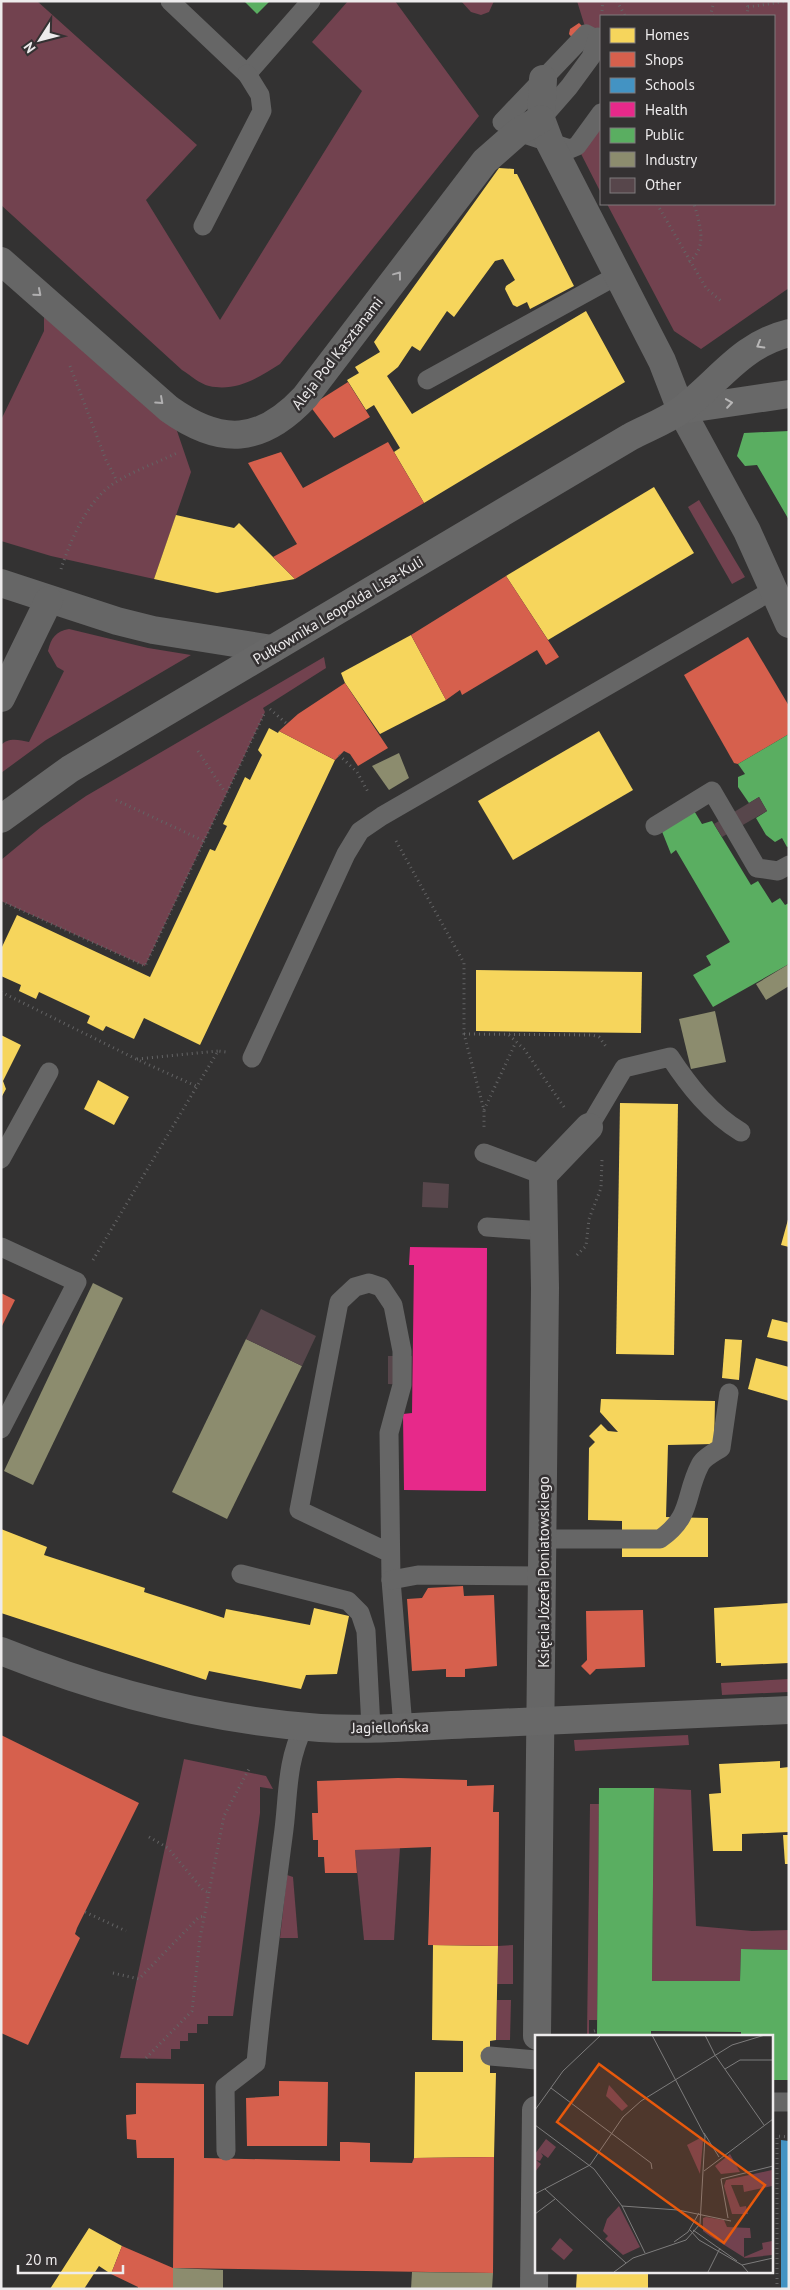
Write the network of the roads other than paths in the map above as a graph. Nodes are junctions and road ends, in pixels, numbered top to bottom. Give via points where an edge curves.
1 (170, 1) edge
2 (310, 1) edge
3 (599, 40) edge
4 (247, 74) junction
5 (542, 79) junction
6 (600, 114) edge
7 (536, 131) junction
8 (203, 226) dead end
9 (1, 261) edge
10 (618, 276) junction
11 (789, 333) edge
12 (427, 380) dead end
13 (789, 394) edge
14 (681, 410) junction
15 (1, 583) edge
16 (773, 590) junction
17 (49, 600) junction
18 (789, 624) edge
19 (272, 649) junction
20 (1, 698) edge
21 (1, 819) edge
22 (655, 826) dead end
23 (789, 865) edge
24 (252, 1058) road end
25 (49, 1072) dead end
26 (588, 1130) joint
27 (741, 1132) dead end
28 (484, 1153) road end
29 (1, 1158) edge
30 (543, 1175) junction
31 (488, 1227) dead end
32 (544, 1231) junction
33 (1, 1247) edge
34 (729, 1393) dead end
35 (1, 1428) edge
36 (544, 1539) junction
37 (390, 1553) junction
38 (241, 1574) dead end
39 (543, 1576) junction
40 (391, 1580) junction
41 (1, 1651) edge
42 (789, 1710) edge
43 (540, 1721) junction
44 (304, 1726) junction
45 (403, 1727) junction
46 (372, 1728) junction
47 (537, 2035) edge
48 (490, 2056) dead end
49 (535, 2060) edge
50 (772, 2102) edge
51 (789, 2102) edge
52 (226, 2151) dead end
53 (535, 2212) edge
54 (534, 2289) edge

1 - 4 lane
2 - 4 lane
3 - 5 lane via 586,34
3 - 7 lane via 591,56
4 - 8 lane via 260,95 262,111
5 - 7 street
5 - 7 lane via 502,122
6 - 7 lane via 577,146 570,149
9 -> 7 street, Aleja Pod Kasztanami via 190,424 214,433 235,435 257,431 276,424 305,397 485,161
7 - 10 street
10 - 12 lane
10 - 14 street via 662,361
11 -> 14 main road, Pułkownika Leopolda Lisa-Kuli via 776,336 733,362
14 -> 13 main road, Pułkownika Leopolda Lisa-Kuli
14 - 16 street via 747,531
14 - 19 main road, Pułkownika Leopolda Lisa-Kuli
15 - 17 street
16 - 18 street
16 - 24 lane via 360,831 346,854
17 - 19 street via 153,630
17 - 20 street
19 - 21 main road, Pułkownika Leopolda Lisa-Kuli via 70,768
22 - 23 lane via 712,792 757,868 778,871
25 - 29 lane
26 - 27 lane via 624,1068 670,1057 709,1106
26 - 30 street
28 - 30 lane
30 - 32 street, Księcia Józefa Poniatowskiego
31 - 32 lane
32 - 36 street, Księcia Józefa Poniatowskiego
33 - 35 lane via 77,1282
34 - 36 lane via 721,1448 700,1463 684,1514 675,1528 660,1539
36 - 39 street, Księcia Józefa Poniatowskiego
37 - 37 lane via 389,1433 402,1384 402,1351 393,1305 381,1287 369,1283 355,1286 339,1302 299,1510
37 - 40 lane
38 - 46 lane via 348,1601 360,1613 366,1631
39 - 40 lane via 418,1575
39 - 43 street, Księcia Józefa Poniatowskiego
40 - 45 lane
41 - 44 main road, Jagiellońska via 53,1672 175,1707
42 - 43 main road, Jagiellońska
43 - 45 main road, Jagiellońska
43 - 47 street, Księcia Józefa Poniatowskiego
44 - 46 main road, Jagiellońska
44 - 52 lane via 295,1744 286,1793 256,2063 225,2088
45 - 46 main road, Jagiellońska
48 - 49 lane
50 - 51 lane
53 - 54 street

